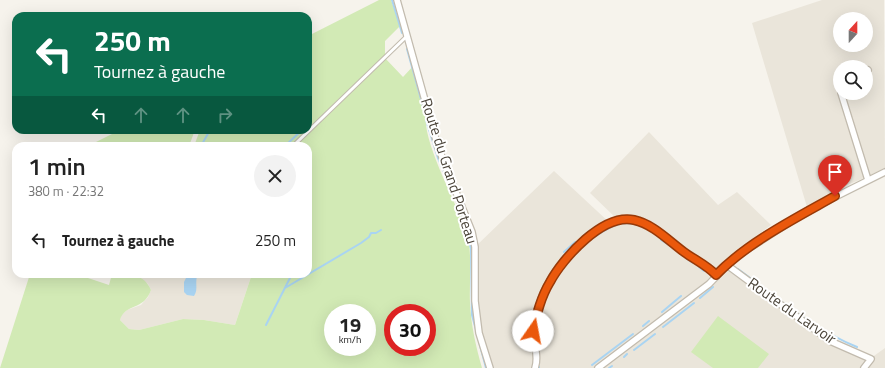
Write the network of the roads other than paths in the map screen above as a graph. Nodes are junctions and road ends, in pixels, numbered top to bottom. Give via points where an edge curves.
1 (397, 0) edge
2 (407, 36) junction
3 (843, 100) edge
4 (312, 128) edge
5 (305, 134) edge
6 (297, 142) edge
7 (885, 172) edge
8 (868, 180) junction
9 (726, 265) junction
10 (716, 275) junction
11 (490, 368) edge
12 (535, 368) edge
13 (598, 368) edge
14 (864, 368) edge

1 - 2 street, Route du Grand Porteau
2 - 4 lane
2 - 11 street, Route du Grand Porteau via 438,147 472,232 479,333
3 - 8 street
5 - 6 lane
7 - 8 street
8 - 9 street via 797,217
9 - 10 street
9 - 14 street, Route du Larvoir via 830,340 871,358
10 - 12 street via 645,223 622,219 600,228 560,264 549,282 538,306 533,331 537,358
10 - 13 street via 709,284

